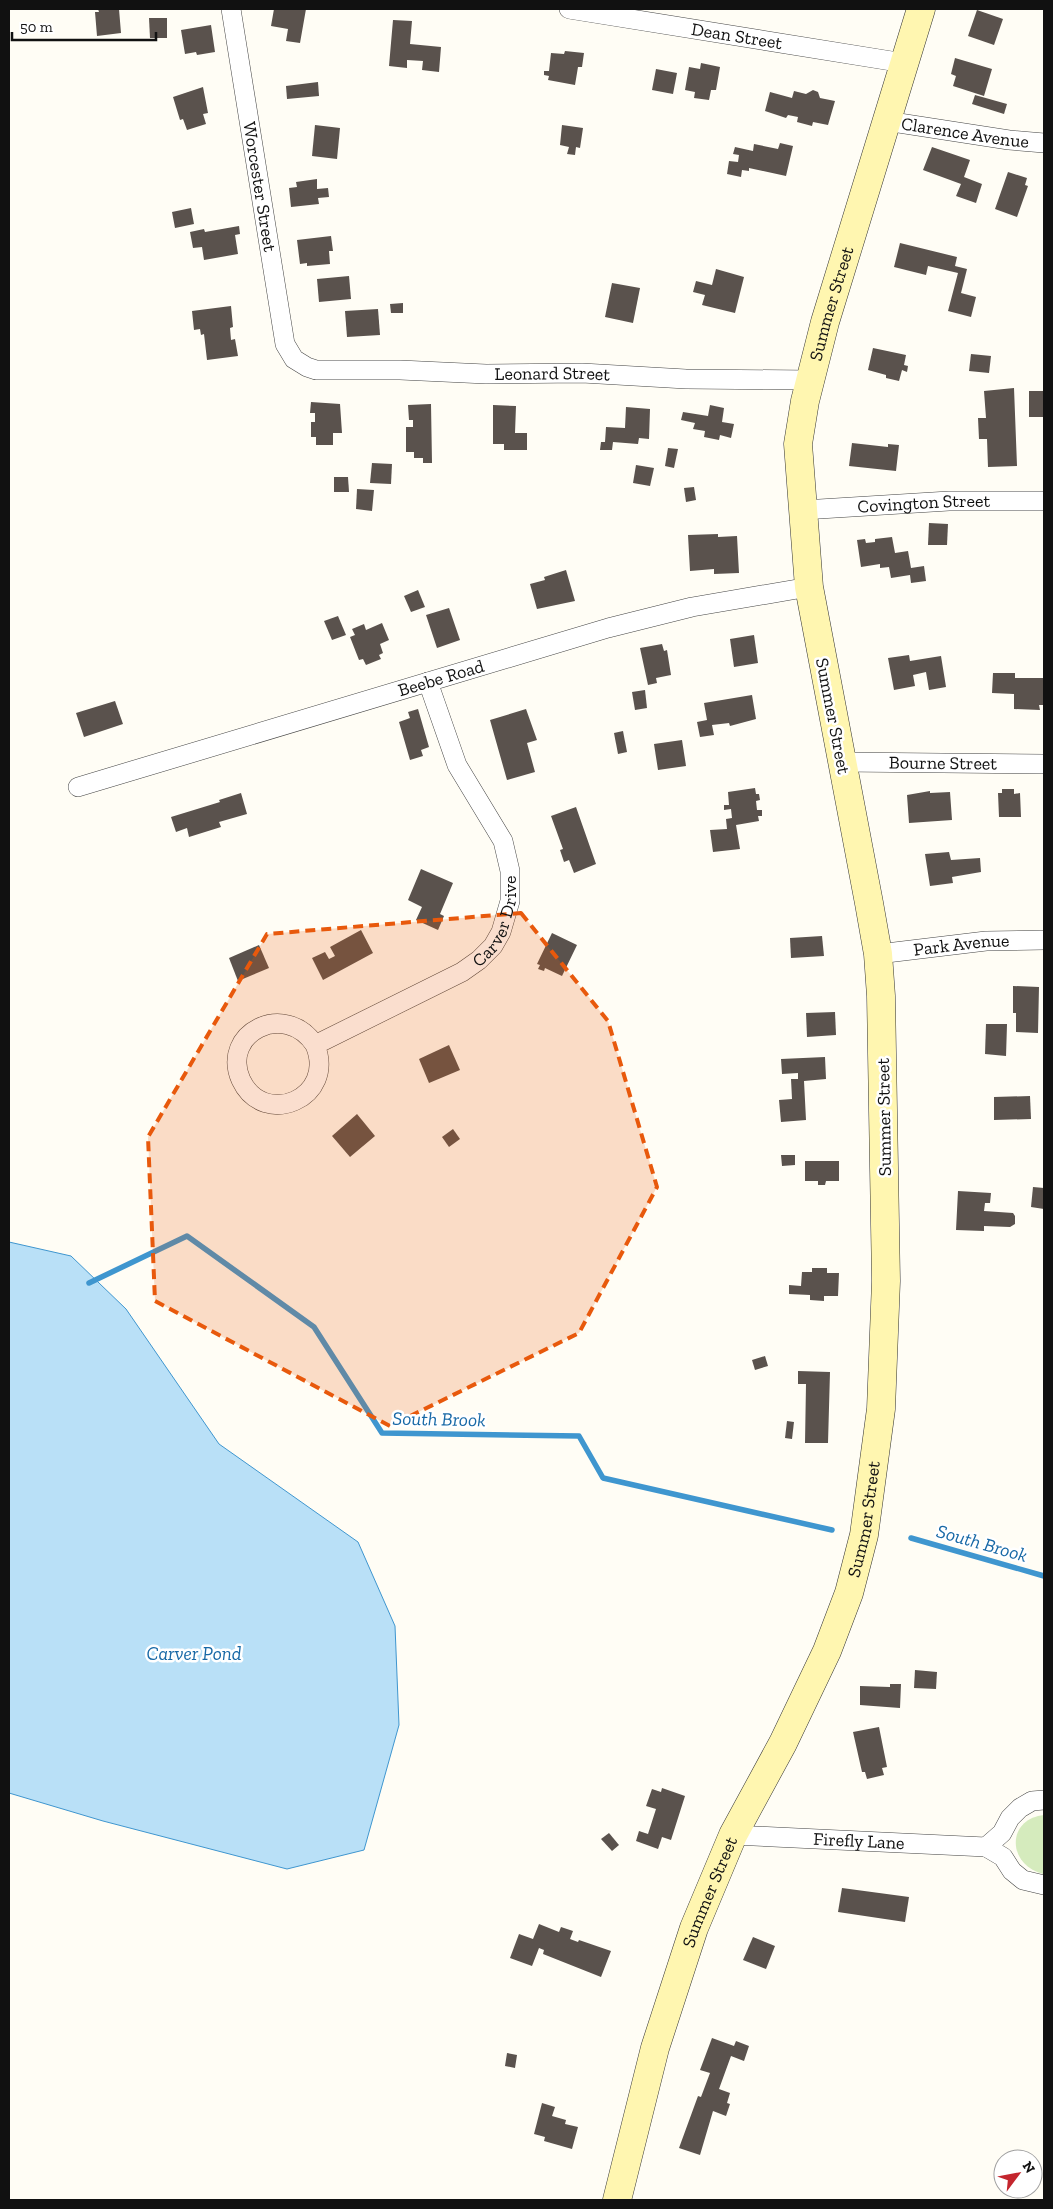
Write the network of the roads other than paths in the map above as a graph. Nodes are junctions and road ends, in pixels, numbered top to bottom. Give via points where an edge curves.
1 (232, 9) edge
2 (569, 9) edge
3 (921, 9) edge
4 (904, 62) junction
5 (886, 121) junction
6 (1044, 142) edge
7 (296, 361) joint
8 (810, 380) junction
9 (1044, 501) edge
10 (803, 510) junction
11 (809, 587) junction
12 (428, 682) junction
13 (842, 762) junction
14 (1044, 764) edge
15 (78, 787) dead end
16 (1044, 940) edge
17 (878, 954) junction
18 (315, 1045) junction
19 (1044, 1800) edge
20 (733, 1835) junction
21 (986, 1846) junction
22 (1044, 1885) edge
23 (617, 2200) edge

1 - 7 street, Worcester Street via 285,344
2 - 4 street, Dean Street
3 - 4 main road, Summer Street
4 - 5 main road, Summer Street
5 - 6 street, Clarence Avenue via 1009,140
5 - 8 main road, Summer Street
7 - 8 street, Leonard Street via 316,370
8 - 10 main road, Summer Street via 798,444
9 - 10 street, Covington Street via 948,501
10 - 11 main road, Summer Street
11 - 12 street, Beebe Road via 650,618
11 - 13 main road, Summer Street
12 - 15 street, Beebe Road
12 - 18 street, Carver Drive via 456,765 502,841 510,871 510,901 506,917 493,946 462,972
13 - 14 street, Bourne Street
13 - 17 main road, Summer Street
16 - 17 street, Park Avenue via 986,941
17 - 20 main road, Summer Street via 885,1132 885,1327 878,1435 868,1516 856,1570 827,1651 783,1743
18 - 18 street via 319,1053 319,1072 311,1089 297,1100 278,1105 260,1100 241,1080 239,1051 257,1028 275,1022 285,1023 303,1030
19 - 21 street via 1020,1808 1002,1833
20 - 21 street, Firefly Lane
20 - 23 main road, Summer Street via 673,1988 645,2084
21 - 22 street via 1003,1857 1023,1880

